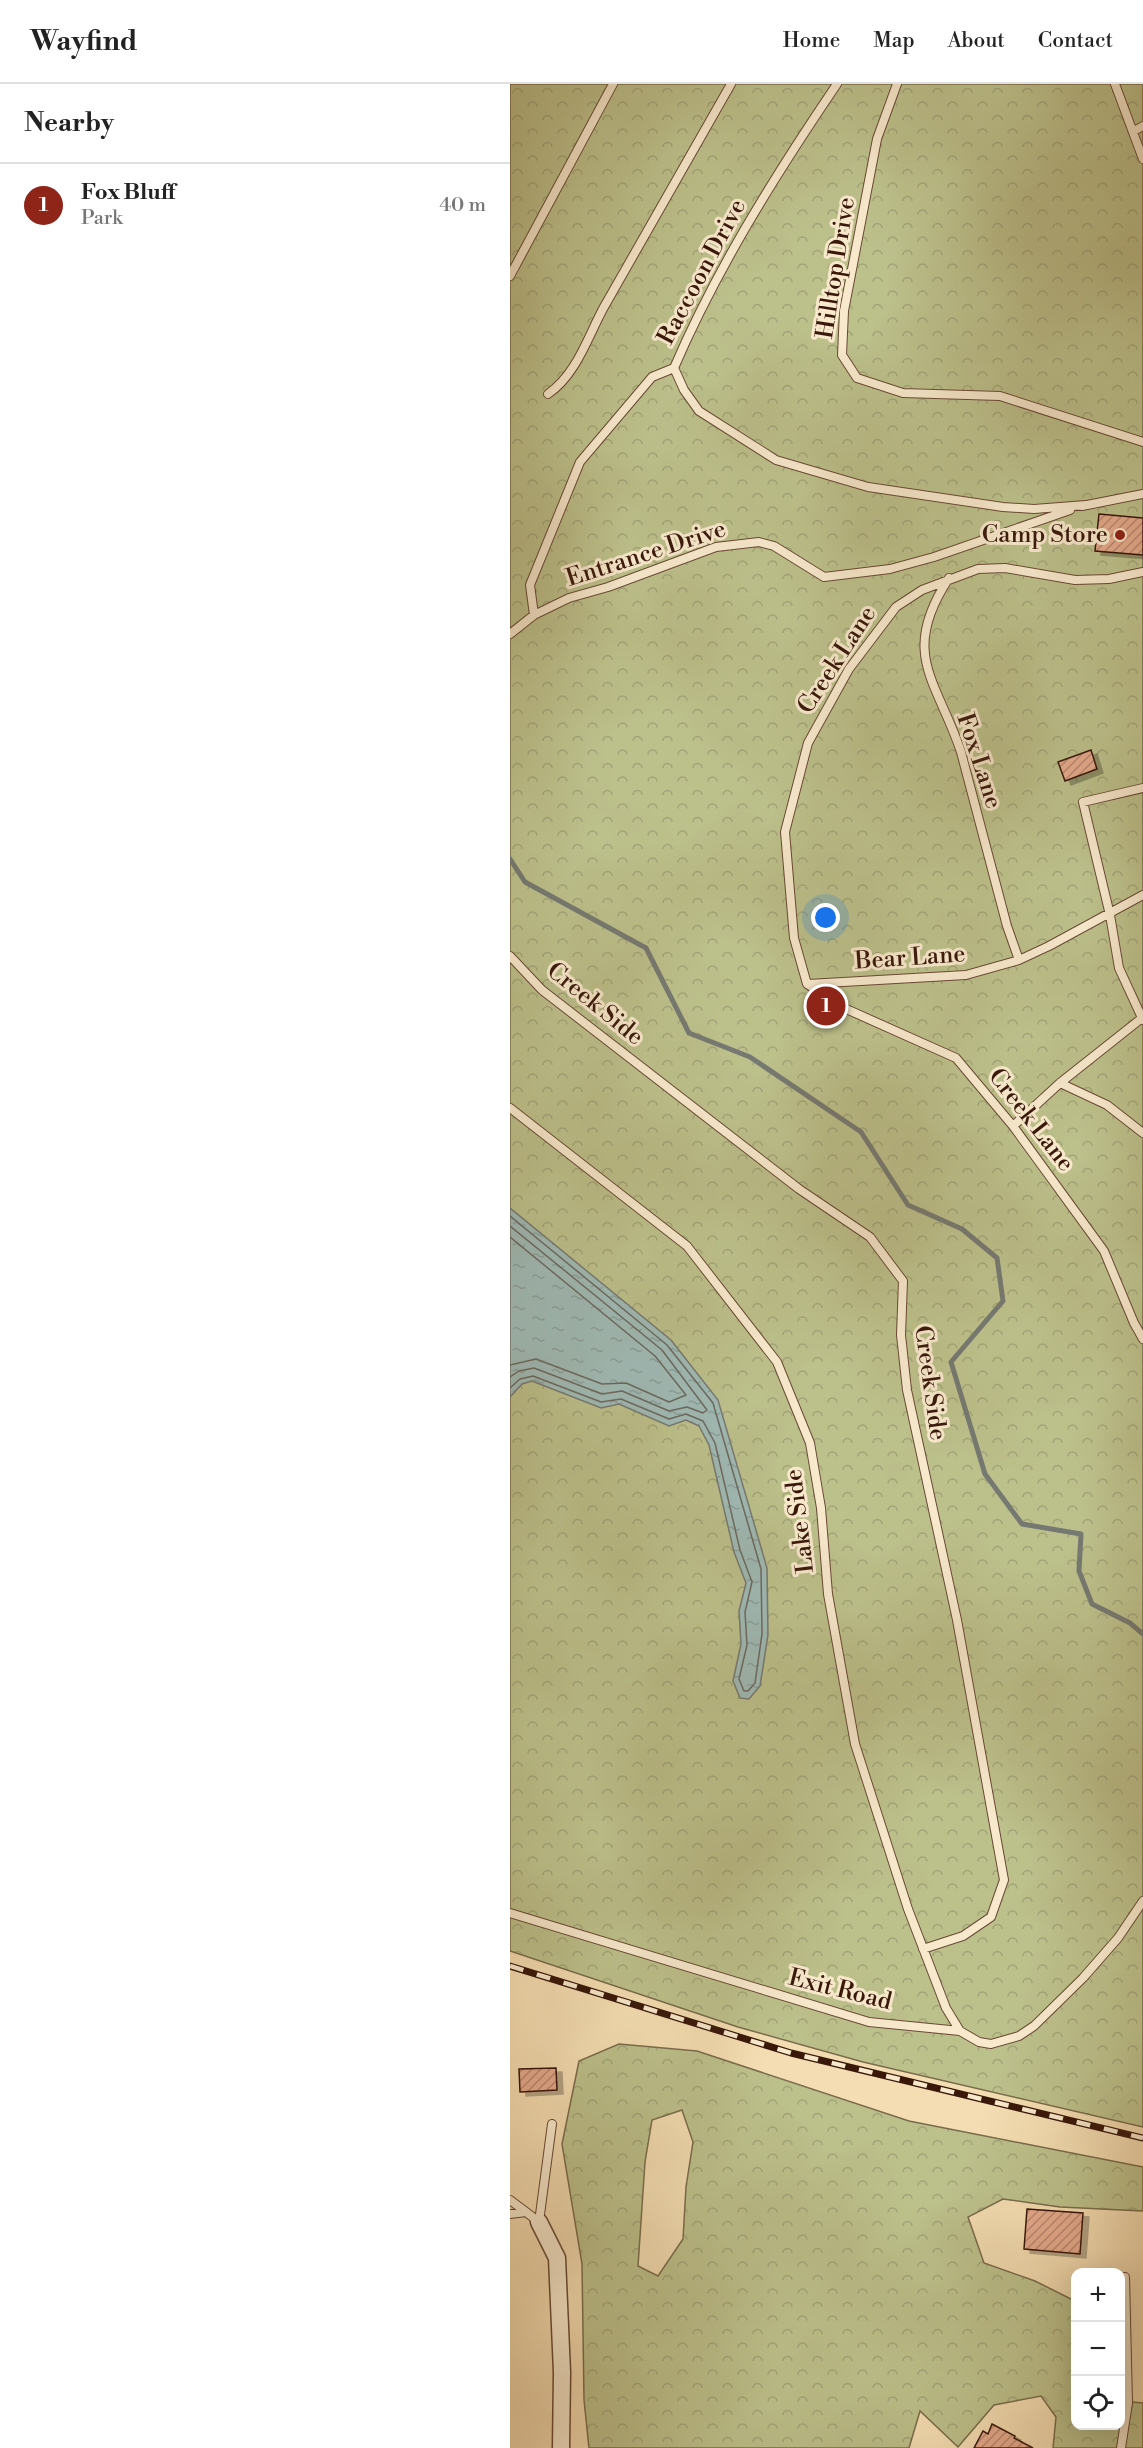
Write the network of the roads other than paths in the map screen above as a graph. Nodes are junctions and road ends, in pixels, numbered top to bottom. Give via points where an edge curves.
1 (614, 84) edge
2 (731, 84) edge
3 (837, 84) edge
4 (897, 84) edge
5 (1115, 84) edge
6 (1143, 126) edge
7 (1134, 130) junction
8 (1143, 159) edge
9 (510, 276) edge
10 (674, 368) junction
11 (548, 394) dead end
12 (1143, 442) edge
13 (1143, 494) edge
14 (1086, 505) junction
15 (1143, 572) edge
16 (949, 578) junction
17 (534, 615) junction
18 (510, 634) edge
19 (1143, 788) edge
20 (1143, 895) edge
21 (1110, 915) junction
22 (510, 956) edge
23 (1019, 960) junction
24 (807, 984) junction
25 (1142, 1019) edge
26 (1060, 1083) junction
27 (510, 1108) edge
28 (1013, 1125) junction
29 (1143, 1133) edge
30 (1143, 1339) edge
31 (1143, 1902) edge
32 (510, 1913) edge
33 (923, 1949) junction
34 (960, 2031) junction
35 (552, 2124) dead end
36 (510, 2200) edge
37 (510, 2214) edge
38 (533, 2217) junction
39 (1125, 2277) dead end
40 (561, 2448) edge
41 (1121, 2448) edge

1 - 9 lane
2 - 11 lane via 574,367 559,387
3 - 10 lane, Raccoon Drive via 795,146 709,291
4 - 12 lane, Hilltop Drive via 877,139 844,311 842,355 857,378 903,393 1000,396
5 - 7 lane
6 - 7 lane
7 - 8 lane
10 - 14 lane, Raccoon Drive via 699,411 776,460 868,488 993,506 1034,509
10 - 17 lane via 652,377 580,462 530,585
13 - 14 lane, Entrance Drive
14 - 17 lane, Entrance Drive via 934,557 824,577 774,546 759,542 716,547 569,598
15 - 16 lane, Creek Lane via 1075,580 1005,568 978,569
16 - 23 lane, Fox Lane via 926,624 923,651 928,676 961,752
16 - 24 lane, Creek Lane via 896,607 849,669 808,742 785,832 794,938
17 - 18 lane, Entrance Drive
19 - 21 lane via 1083,802
20 - 21 lane, Bear Lane
21 - 23 lane, Bear Lane
21 - 25 lane via 1119,968
22 - 33 lane, Creek Side via 542,990 799,1190 870,1237 903,1281 901,1335 907,1390 957,1620 1004,1880 991,1917 963,1936
23 - 24 lane, Bear Lane via 966,975
24 - 28 lane, Creek Lane via 844,1008 956,1058
25 - 26 lane
26 - 28 lane
26 - 29 lane via 1107,1105
27 - 33 lane, Lake Side via 687,1246 777,1362 810,1443 821,1508 828,1594 855,1744
28 - 30 lane, Creek Lane via 1104,1251
31 - 34 lane, Exit Road via 1083,1978 1034,2026 1018,2036 991,2044
32 - 34 lane, Exit Road via 869,2022
33 - 34 lane, Lake Side via 946,2008
35 - 38 lane
36 - 38 lane
37 - 38 lane
38 - 40 street via 557,2258
39 - 41 lane via 1128,2403

